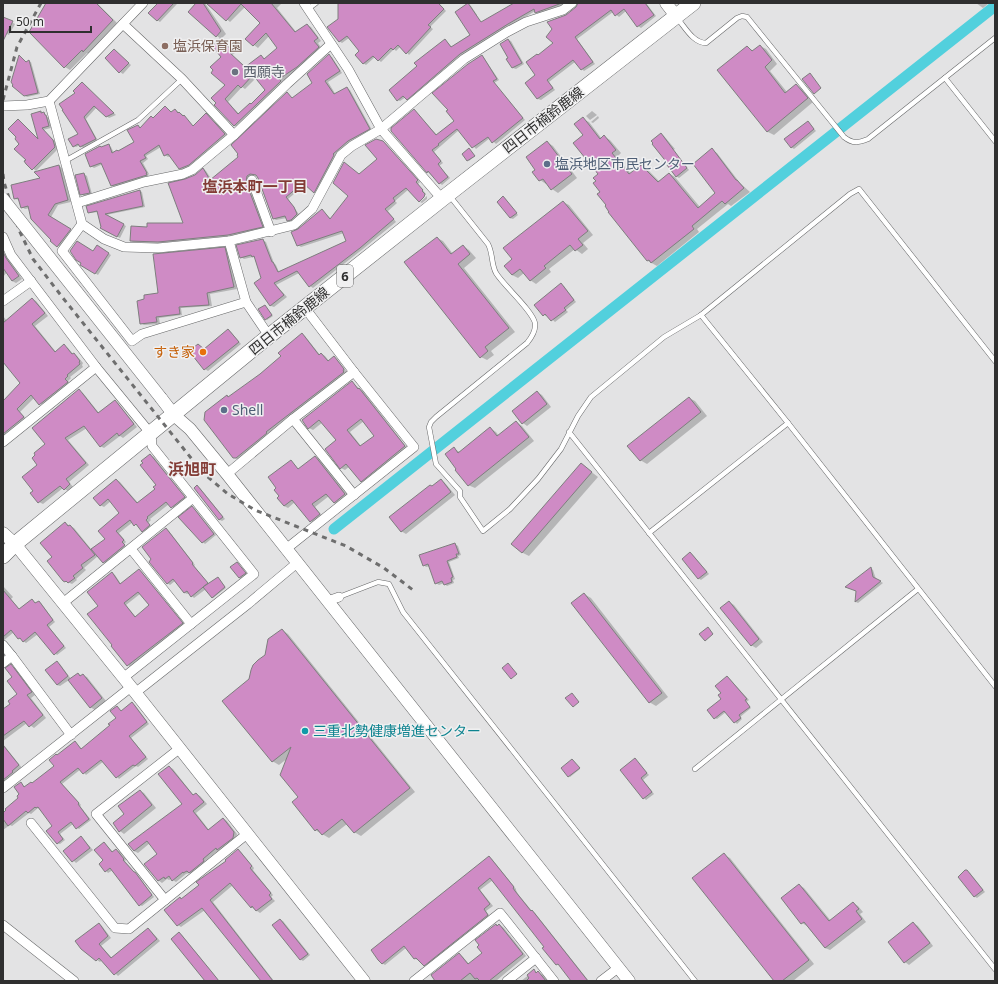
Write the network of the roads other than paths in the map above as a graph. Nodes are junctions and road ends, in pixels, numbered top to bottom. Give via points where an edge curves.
1 (144, 3) edge
2 (572, 3) edge
3 (666, 3) edge
4 (692, 3) edge
5 (309, 5) edge
6 (676, 16) junction
7 (123, 24) junction
8 (995, 38) edge
9 (331, 44) junction
10 (945, 78) junction
11 (182, 79) junction
12 (50, 101) junction
13 (3, 106) edge
14 (381, 129) junction
15 (234, 135) junction
16 (995, 141) edge
17 (65, 161) junction
18 (252, 180) dead end
19 (445, 197) junction
20 (3, 199) edge
21 (77, 203) junction
22 (82, 224) junction
23 (271, 232) junction
24 (3, 237) edge
25 (229, 242) junction
26 (31, 282) junction
27 (3, 301) edge
28 (246, 302) junction
29 (305, 308) junction
30 (701, 315) junction
31 (269, 336) junction
32 (995, 361) edge
33 (96, 366) junction
34 (354, 372) junction
35 (174, 415) junction
36 (293, 419) junction
37 (788, 423) junction
38 (569, 432) junction
39 (151, 434) junction
40 (3, 442) edge
41 (227, 474) junction
42 (354, 495) junction
43 (193, 498) junction
44 (3, 533) edge
45 (649, 533) junction
46 (15, 544) junction
47 (130, 548) junction
48 (286, 549) junction
49 (3, 556) edge
50 (297, 563) junction
51 (918, 590) junction
52 (334, 599) junction
53 (63, 603) junction
54 (191, 624) junction
55 (3, 645) edge
56 (12, 656) junction
57 (3, 663) edge
58 (130, 686) junction
59 (995, 686) edge
60 (781, 699) junction
61 (71, 735) junction
62 (179, 749) junction
63 (696, 769) dead end
64 (3, 788) edge
65 (31, 823) dead end
66 (248, 834) junction
67 (165, 900) junction
68 (3, 925) edge
69 (536, 958) junction
70 (618, 968) junction
71 (995, 969) edge
72 (74, 981) edge
73 (364, 981) edge
74 (414, 981) edge
75 (507, 981) edge
76 (554, 981) edge
77 (601, 981) edge
78 (629, 981) edge
79 (695, 981) edge

1 - 7 street
2 - 14 street via 563,10 526,22 464,59
3 - 6 street
4 - 6 main road, 四日市楠鈴鹿線 / 6
5 - 9 street
6 - 10 lane via 700,43 706,43 737,18 748,17 851,143 868,139
6 - 19 main road, 四日市楠鈴鹿線 / 6
7 - 11 street
7 - 12 street
8 - 10 lane
9 - 14 street
9 - 15 street
10 - 16 lane
11 - 15 street
11 - 17 lane via 138,120
12 - 13 street
12 - 17 street
14 - 19 street
14 - 23 street via 341,155 312,209 294,225
15 - 21 street via 192,170 183,174 144,182
17 - 21 street
18 - 23 street
19 - 29 main road, 四日市楠鈴鹿線 / 6
19 - 38 lane via 488,244 497,274 535,322 534,334 527,343 431,422 429,427 436,464 460,491 460,497 483,531 510,509 538,479 561,449
20 - 35 street, bridge
21 - 22 street
22 - 25 street via 104,239 124,247 158,248
22 - 28 street via 62,251 132,340 142,334
23 - 25 street
24 - 26 street via 11,255
25 - 28 street
26 - 27 street
26 - 33 street
28 - 31 street
29 - 31 main road, 四日市楠鈴鹿線 / 6
29 - 34 street
30 - 32 lane via 859,189
30 - 37 lane
30 - 38 lane via 664,337 591,397
31 - 35 main road, 四日市楠鈴鹿線 / 6
33 - 39 street
33 - 40 street
34 - 36 street
34 - 42 street via 414,447
35 - 39 main road, 四日市楠鈴鹿線 / 6
35 - 41 street via 190,429
36 - 41 street
36 - 42 street
37 - 45 lane
37 - 51 lane
38 - 45 lane
39 - 43 street via 152,446
39 - 46 main road, 四日市楠鈴鹿線 / 6
41 - 48 street
42 - 48 street
43 - 47 street
43 - 54 street via 254,574
44 - 46 street
45 - 60 lane
46 - 49 main road, 四日市楠鈴鹿線 / 6
46 - 53 street
47 - 53 street
47 - 54 street
48 - 50 street
50 - 52 street
50 - 58 street via 248,604
51 - 59 lane
51 - 60 lane
52 - 70 street
52 - 79 lane via 378,582 389,584 403,612
53 - 58 street
54 - 58 street
55 - 56 street
56 - 57 street
56 - 61 street
58 - 61 street
58 - 62 street
60 - 63 lane
60 - 71 lane
61 - 64 street
62 - 66 street
62 - 67 street via 96,814
65 - 67 street via 115,928 129,929
66 - 67 street
66 - 73 street
68 - 72 street
69 - 74 street via 500,913
69 - 75 street
69 - 76 street
70 - 77 street
70 - 78 street

